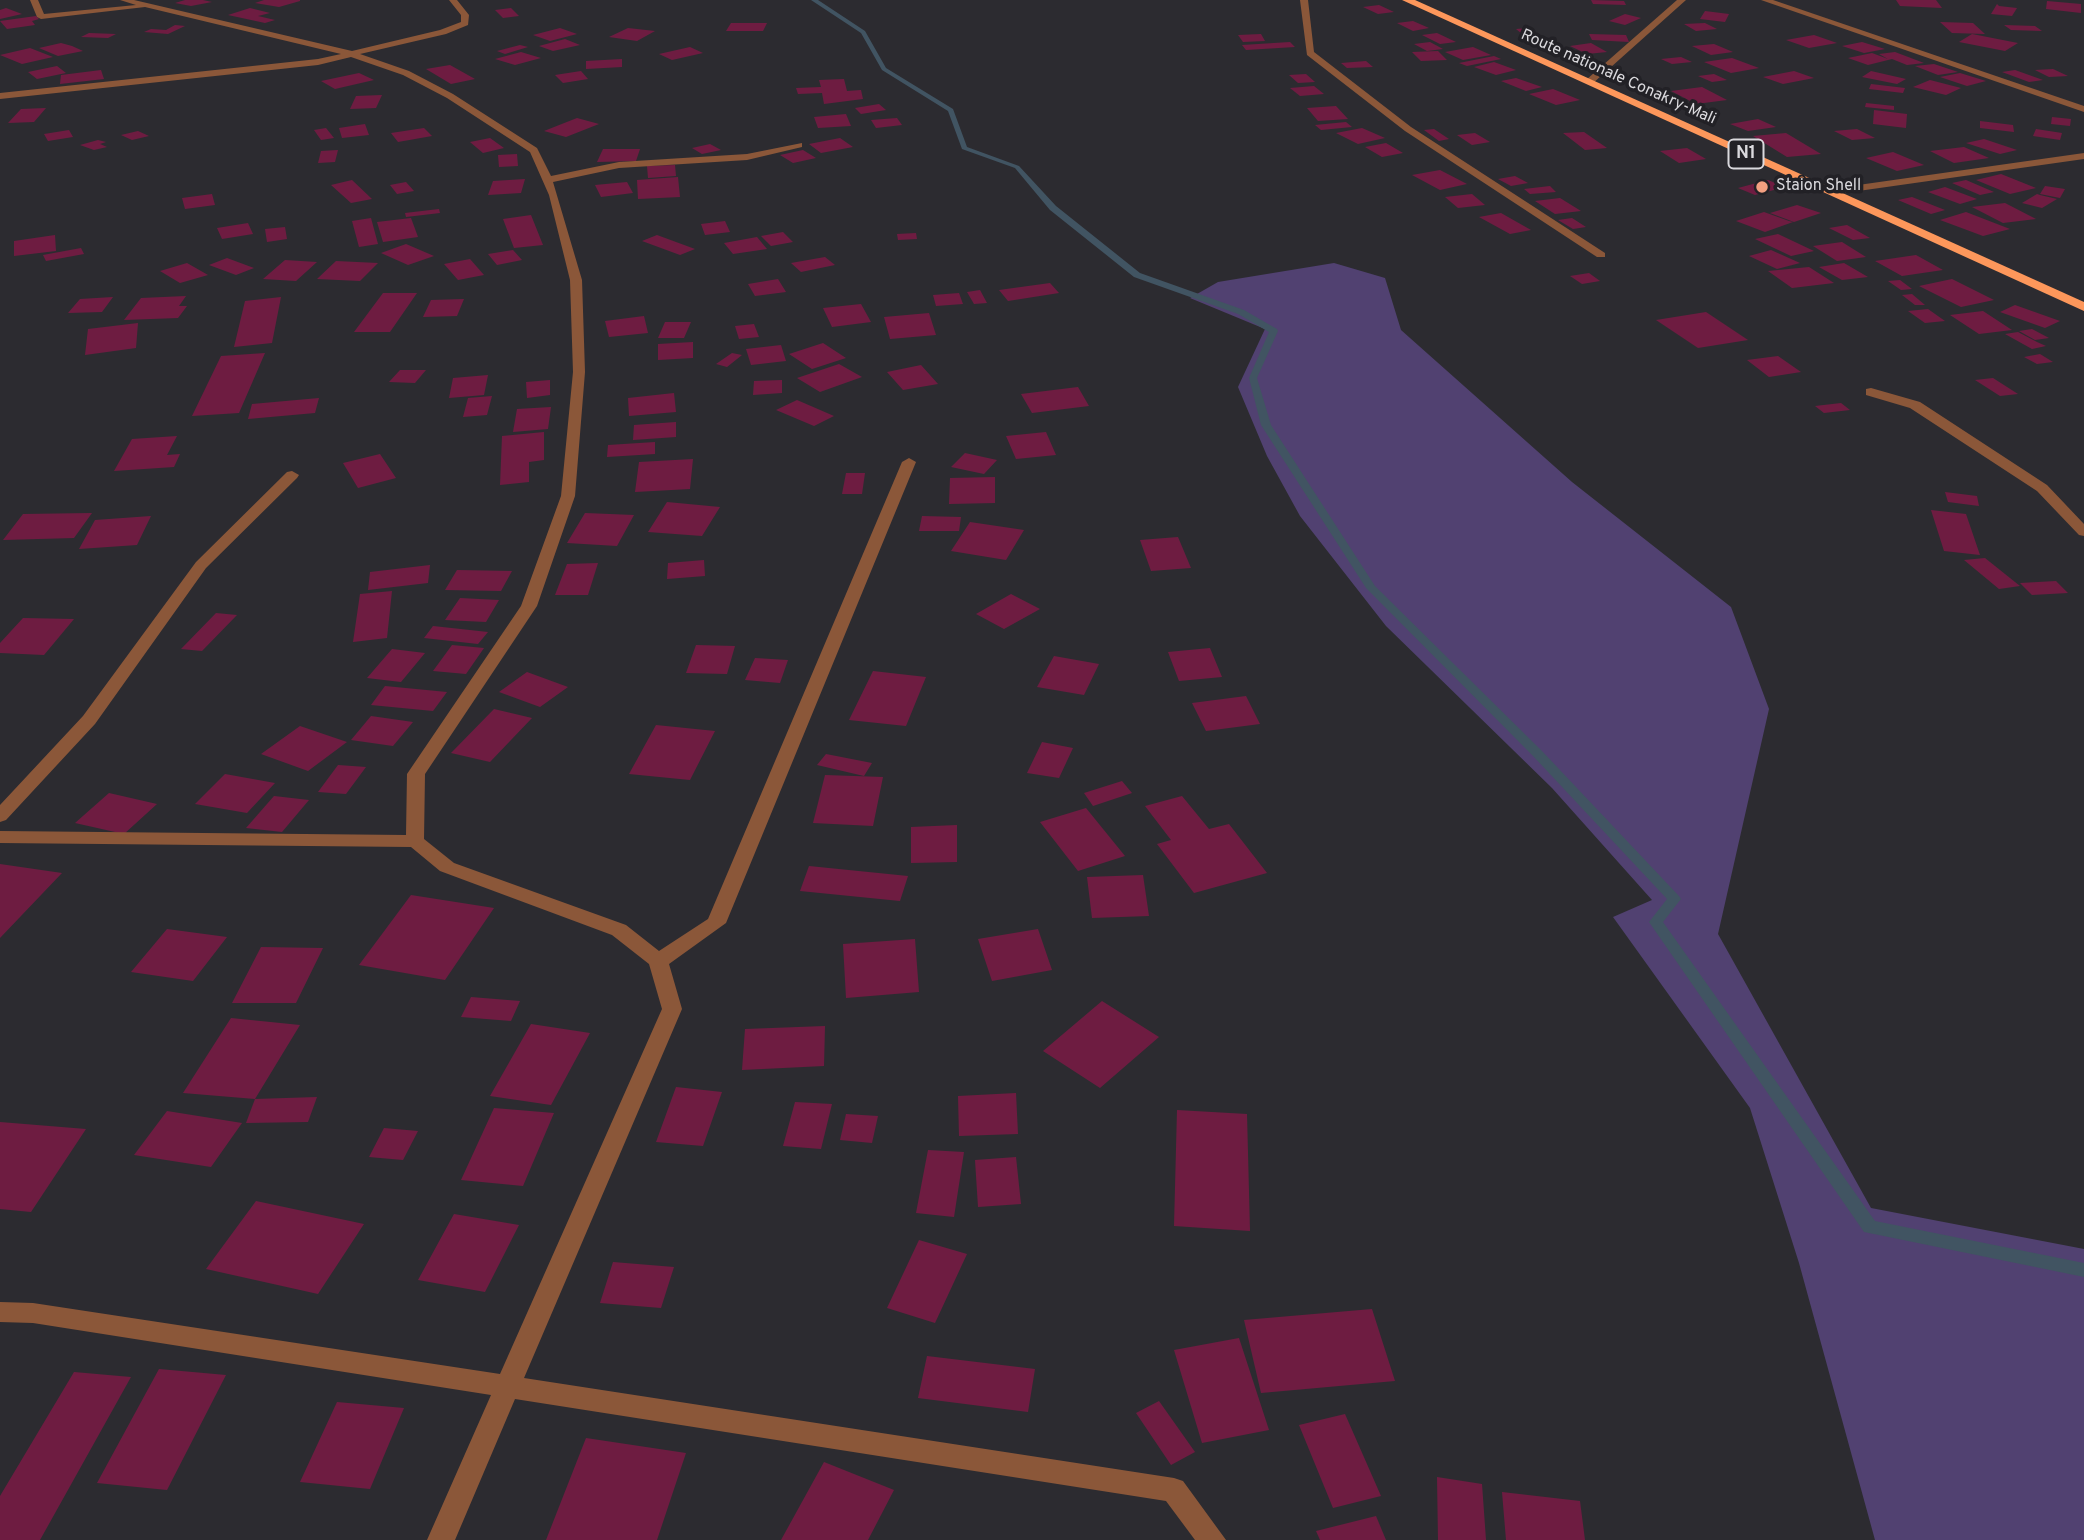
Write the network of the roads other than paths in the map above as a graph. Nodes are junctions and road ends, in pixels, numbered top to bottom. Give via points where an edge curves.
1 (34, 0) edge
2 (124, 0) edge
3 (453, 0) edge
4 (1304, 0) edge
5 (1407, 0) edge
6 (1682, 0) edge
7 (1765, 0) edge
8 (146, 6) junction
9 (348, 53) junction
10 (1589, 82) junction
11 (0, 96) edge
12 (2084, 109) edge
13 (799, 145) dead end
14 (2084, 156) edge
15 (547, 180) junction
16 (1830, 192) junction
17 (1601, 256) dead end
18 (2084, 307) edge
19 (1871, 392) dead end
20 (909, 462) dead end
21 (292, 475) dead end
22 (2084, 532) edge
23 (0, 816) edge
24 (0, 837) edge
25 (415, 841) junction
26 (658, 961) junction
27 (0, 1312) edge
28 (510, 1386) junction
29 (442, 1540) edge
30 (1212, 1540) edge

1 - 8 street via 41,17
2 - 8 street
3 - 9 street via 465,15 465,23
4 - 17 street via 1310,53 1408,129
5 - 10 highway, Route nationale Conakry-Mali / N1
6 - 10 street
7 - 12 street
8 - 9 street
9 - 11 street via 318,62
9 - 15 street via 406,73 510,133 534,150
10 - 16 highway, Route nationale Conakry-Mali / N1
13 - 15 street via 747,157 619,165
14 - 16 street
15 - 25 street via 576,280 579,372 568,496 529,606 416,774
16 - 18 highway, Route nationale Conakry-Mali / N1
19 - 22 street via 1915,405 2042,488
20 - 26 street via 716,923
21 - 23 street via 201,565 89,720
24 - 25 street
25 - 26 street via 447,867 619,930
26 - 28 street via 672,1009
27 - 28 street via 33,1313
28 - 29 street
28 - 30 street via 1174,1490

